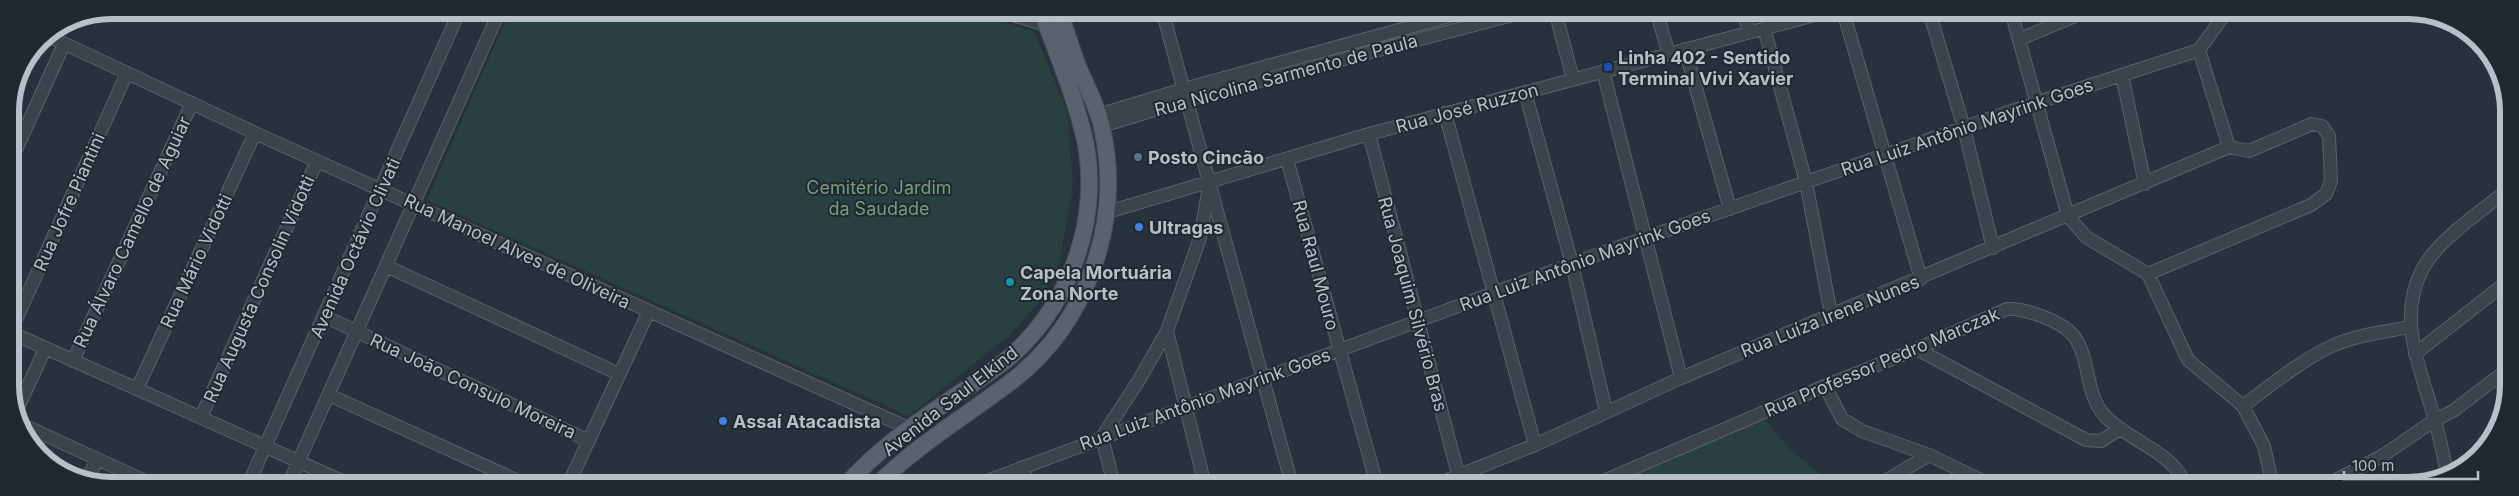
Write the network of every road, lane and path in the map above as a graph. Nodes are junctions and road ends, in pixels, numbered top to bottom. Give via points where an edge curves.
1 (456, 19) edge
2 (496, 19) edge
3 (1043, 19) edge
4 (1044, 19) edge
5 (1062, 19) edge
6 (1165, 19) edge
7 (1438, 19) edge
8 (1492, 19) edge
9 (1557, 19) edge
10 (1658, 19) edge
11 (1745, 19) edge
12 (1799, 19) edge
13 (1845, 19) edge
14 (1931, 19) edge
15 (2013, 19) edge
16 (2068, 19) edge
17 (2221, 19) edge
18 (1764, 28) junction
19 (1749, 32) junction
20 (54, 39) edge
21 (2020, 39) junction
22 (64, 44) junction
23 (1685, 49) junction
24 (2200, 50) junction
25 (1669, 54) junction
26 (1075, 57) junction
27 (1603, 71) junction
28 (126, 73) junction
29 (2122, 75) junction
30 (1573, 79) junction
31 (1525, 92) junction
32 (1186, 95) junction
33 (2038, 102) junction
34 (192, 103) junction
35 (1445, 114) junction
36 (1100, 120) junction
37 (1964, 128) junction
38 (255, 133) junction
39 (1369, 134) junction
40 (19, 143) edge
41 (2229, 147) junction
42 (1884, 155) junction
43 (1287, 159) junction
44 (317, 161) junction
45 (1089, 171) junction
46 (1806, 182) junction
47 (1209, 184) junction
48 (2146, 184) junction
49 (381, 189) junction
50 (2500, 196) edge
51 (414, 204) junction
52 (1730, 208) junction
53 (1108, 212) junction
54 (2068, 216) junction
55 (1224, 236) junction
56 (1200, 238) junction
57 (1647, 238) junction
58 (1993, 248) junction
59 (1572, 264) junction
60 (386, 266) junction
61 (2148, 274) junction
62 (1921, 279) junction
63 (2500, 288) edge
64 (1494, 292) junction
65 (649, 311) junction
66 (1832, 314) junction
67 (19, 316) edge
68 (324, 316) junction
69 (1416, 321) junction
70 (2410, 328) junction
71 (358, 331) junction
72 (1167, 331) junction
73 (19, 336) edge
74 (45, 349) junction
75 (1917, 349) junction
76 (1338, 350) junction
77 (2415, 354) junction
78 (73, 361) junction
79 (619, 374) junction
80 (2500, 375) edge
81 (1263, 377) junction
82 (1681, 378) junction
83 (1825, 386) junction
84 (137, 389) junction
85 (329, 395) junction
86 (21, 402) edge
87 (1185, 406) junction
88 (2243, 406) junction
89 (1606, 411) junction
90 (201, 417) junction
91 (2435, 420) junction
92 (29, 427) edge
93 (908, 428) junction
94 (2120, 429) junction
95 (1102, 437) junction
96 (589, 441) junction
97 (1535, 445) junction
98 (266, 446) junction
99 (1929, 455) junction
100 (97, 459) junction
101 (299, 462) junction
102 (1023, 467) junction
103 (2446, 469) edge
104 (90, 474) edge
105 (1458, 474) junction
106 (136, 477) edge
107 (252, 477) edge
108 (292, 477) edge
109 (333, 477) edge
110 (509, 477) edge
111 (572, 477) edge
112 (854, 477) edge
113 (888, 477) edge
114 (891, 477) edge
115 (997, 477) edge
116 (1026, 477) edge
117 (1112, 477) edge
118 (1203, 477) edge
119 (1290, 477) edge
120 (1374, 477) edge
121 (1452, 477) edge
122 (1613, 477) edge
123 (1892, 477) edge
124 (1974, 477) edge
125 (2182, 477) edge
126 (2271, 477) edge
127 (2342, 477) edge

1 - 49 street, Avenida Octávio Clivati
2 - 51 street, Avenida Octávio Clivati
3 - 45 main road, Avenida Saul Elkind via 1082,128
4 - 26 main road via 1058,30
5 - 26 main road, Avenida Saul Elkind
6 - 32 street
7 - 32 street, Rua Nicolina Sarmento de Paula
8 - 32 street, Rua Nicolina Sarmento de Paula
9 - 30 street
10 - 25 street
11 - 19 street
12 - 18 street, Rua José Ruzzon
13 - 42 street
14 - 37 street
15 - 21 street
16 - 21 street
17 - 24 street
18 - 19 street, Rua José Ruzzon
18 - 46 street
19 - 23 street, Rua José Ruzzon
20 - 22 street, Rua Manoel Alves de Oliveira
21 - 33 street
22 - 28 street, Rua Manoel Alves de Oliveira
22 - 40 street
23 - 25 street, Rua José Ruzzon
23 - 52 street
24 - 29 street, Rua Luiz Antônio Mayrink Goes
24 - 41 street
25 - 27 street, Rua José Ruzzon
26 - 36 main road, Avenida Saul Elkind
27 - 30 street, Rua José Ruzzon
27 - 57 street
28 - 34 street, Rua Manoel Alves de Oliveira
28 - 67 street, Rua Jofre Piantini
29 - 33 street, Rua Luiz Antônio Mayrink Goes
29 - 48 street
30 - 31 street, Rua José Ruzzon
31 - 35 street, Rua José Ruzzon
31 - 59 street
32 - 36 street, Rua Nicolina Sarmento de Paula
32 - 47 street
33 - 37 street, Rua Luiz Antônio Mayrink Goes
33 - 54 street
34 - 38 street, Rua Manoel Alves de Oliveira
34 - 78 street, Rua Álvaro Camello de Aguiar
35 - 39 street, Rua José Ruzzon
35 - 64 street
36 - 53 main road, Avenida Saul Elkind via 1108,165
37 - 42 street, Rua Luiz Antônio Mayrink Goes
37 - 58 street
38 - 44 street, Rua Manoel Alves de Oliveira
38 - 84 street, Rua Mário Vidotti
39 - 43 street, Rua José Ruzzon
39 - 69 street, Rua Joaquim Silvério Bras
41 - 48 street, Rua Luíza Irene Nunes
41 - 61 street via 2249,151 2312,124 2322,126 2329,136 2331,180 2326,194 2311,205
42 - 46 street, Rua Luiz Antônio Mayrink Goes
42 - 62 street
43 - 47 street, Rua José Ruzzon
43 - 76 street, Rua Raul Mouro
44 - 49 street, Rua Manoel Alves de Oliveira
44 - 90 street, Rua Augusta Consolin Vidotti
45 - 53 main road via 1096,210
45 - 93 main road, Avenida Saul Elkind via 1086,221 1081,242 1067,283 1045,320 999,366
46 - 52 street, Rua Luiz Antônio Mayrink Goes
46 - 66 street
47 - 53 street, Rua José Ruzzon
47 - 55 street
47 - 56 street
48 - 54 street, Rua Luíza Irene Nunes
49 - 51 street, Rua Manoel Alves de Oliveira
49 - 68 street, Avenida Octávio Clivati
50 - 70 street via 2442,244 2422,269 2411,297
51 - 60 street, Avenida Octávio Clivati
51 - 65 street, Rua Manoel Alves de Oliveira
52 - 57 street, Rua Luiz Antônio Mayrink Goes
53 - 114 main road, Avenida Saul Elkind via 1085,291 1046,348 1012,381 925,442
54 - 58 street, Rua Luíza Irene Nunes
54 - 61 street via 2086,236
55 - 56 street
55 - 81 street
56 - 72 street
57 - 59 street, Rua Luiz Antônio Mayrink Goes
57 - 82 street
58 - 62 street, Rua Luíza Irene Nunes
59 - 64 street, Rua Luiz Antônio Mayrink Goes
59 - 89 street
60 - 71 street, Avenida Octávio Clivati
60 - 79 street
61 - 88 street via 2188,360
62 - 66 street, Rua Luíza Irene Nunes
63 - 77 street
64 - 69 street, Rua Luiz Antônio Mayrink Goes
64 - 97 street
65 - 79 street
65 - 93 street, Rua Manoel Alves de Oliveira
66 - 82 street, Rua Luíza Irene Nunes
68 - 71 street, Rua João Consulo Moreira
68 - 98 street, Avenida Octávio Clivati
69 - 76 street, Rua Luiz Antônio Mayrink Goes
69 - 105 street, Rua Joaquim Silvério Bras
70 - 77 street
70 - 88 street via 2364,336 2332,346
71 - 85 street, Avenida Octávio Clivati
71 - 96 street, Rua João Consulo Moreira
72 - 87 street
72 - 95 street
73 - 74 street
74 - 78 street
74 - 86 street
75 - 83 street, Rua Professor Pedro Marczak
75 - 94 street via 2086,440 2101,441
75 - 94 street, Rua Professor Pedro Marczak via 2007,309 2021,308 2073,334 2080,346 2092,394 2104,415
76 - 81 street, Rua Luiz Antônio Mayrink Goes
76 - 120 street, Rua Raul Mouro
77 - 91 street
78 - 84 street
79 - 96 street
80 - 91 street via 2453,412
81 - 87 street, Rua Luiz Antônio Mayrink Goes
81 - 119 street
82 - 89 street, Rua Luíza Irene Nunes
83 - 99 street via 1842,419 1862,431
83 - 122 street, Rua Professor Pedro Marczak
84 - 90 street
85 - 101 street, Avenida Octávio Clivati
85 - 110 street
87 - 95 street, Rua Luiz Antônio Mayrink Goes
87 - 118 street
88 - 126 street via 2264,446
89 - 97 street, Rua Luíza Irene Nunes
90 - 98 street
91 - 103 street
91 - 127 street via 2382,456
92 - 100 street
93 - 112 main road, Avenida Saul Elkind
93 - 113 main road via 914,434 913,443 894,460
94 - 125 street, Rua Professor Pedro Marczak via 2172,464
95 - 102 street, Rua Luiz Antônio Mayrink Goes
95 - 117 street
96 - 111 street
97 - 105 street, Rua Luíza Irene Nunes
98 - 101 street
98 - 107 street, Avenida Octávio Clivati
99 - 123 street
99 - 124 street
100 - 104 street
100 - 106 street
101 - 108 street, Avenida Octávio Clivati
101 - 109 street
102 - 115 street, Rua Luiz Antônio Mayrink Goes
102 - 116 street
105 - 121 street, Rua Luíza Irene Nunes

